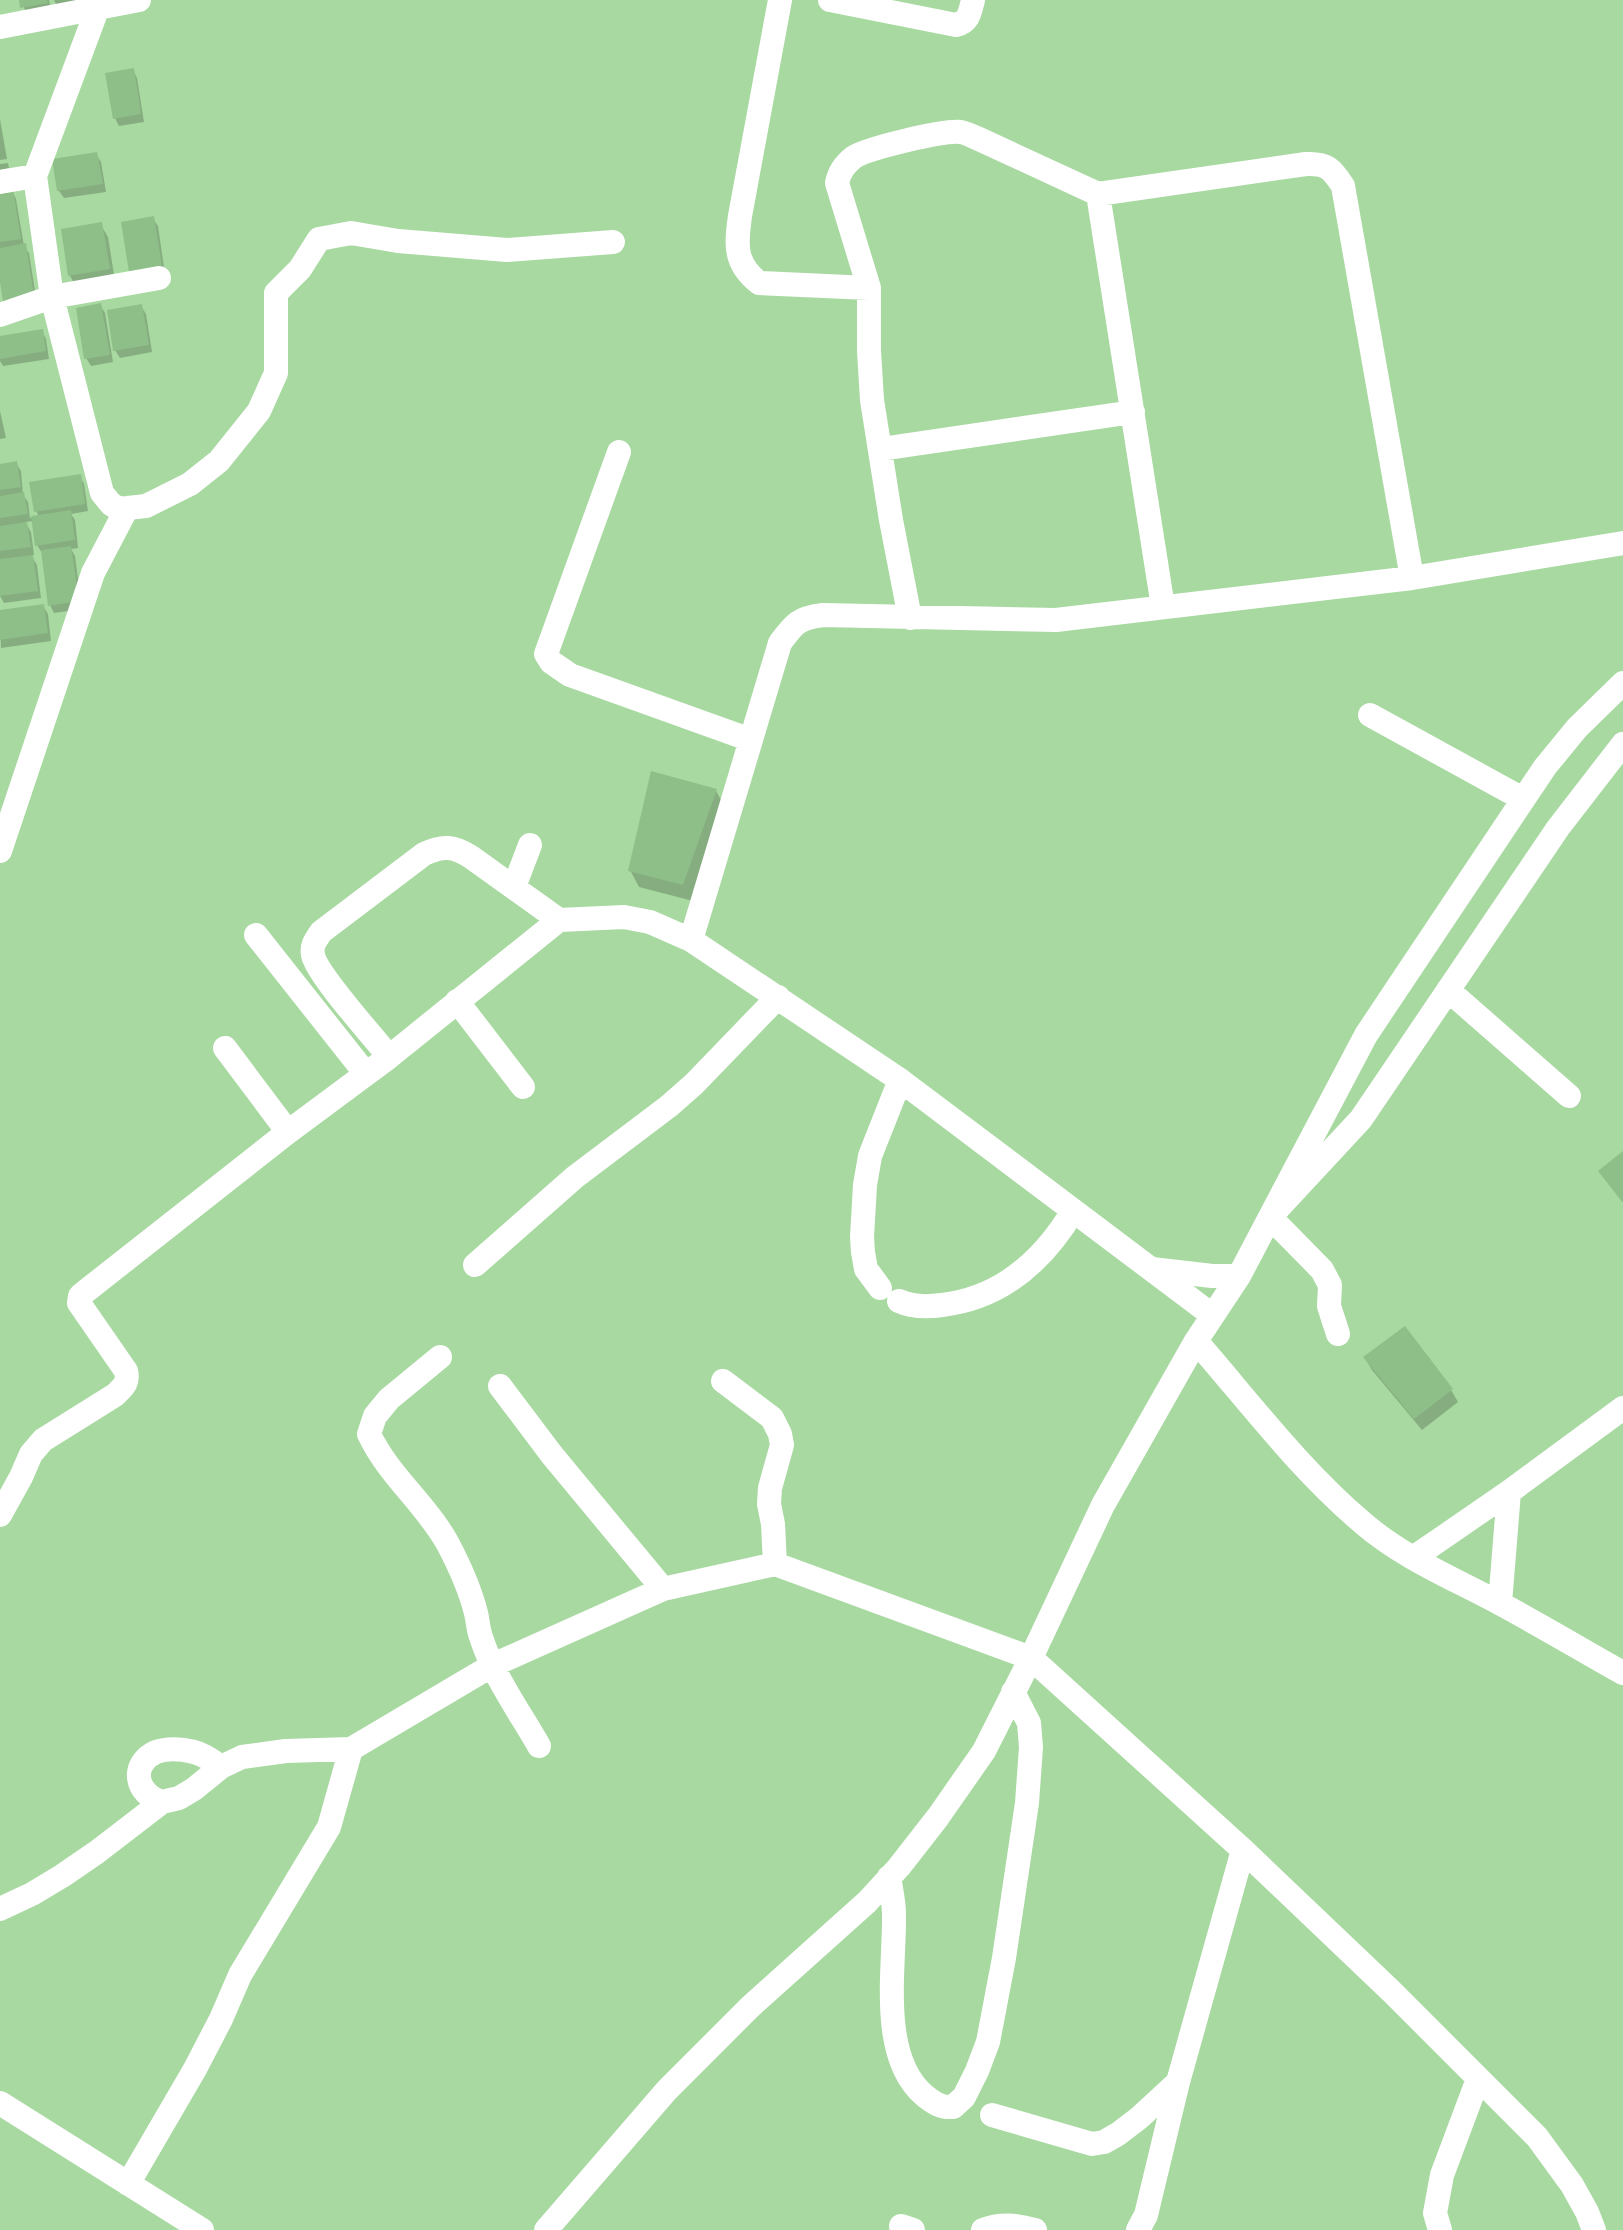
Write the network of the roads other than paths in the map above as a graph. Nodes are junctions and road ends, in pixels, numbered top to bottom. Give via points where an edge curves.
1 (139, 0) edge
2 (780, 0) edge
3 (830, 0) edge
4 (973, 0) edge
5 (97, 4) edge
6 (0, 27) edge
7 (35, 176) junction
8 (0, 182) edge
9 (1098, 194) junction
10 (613, 242) dead end
11 (159, 278) dead end
12 (869, 288) junction
13 (52, 297) junction
14 (0, 315) edge
15 (1133, 412) junction
16 (881, 449) junction
17 (619, 452) dead end
18 (127, 508) junction
19 (1623, 543) edge
20 (1412, 578) junction
21 (1163, 607) junction
22 (910, 618) junction
23 (1623, 683) edge
24 (1370, 715) dead end
25 (751, 740) junction
26 (1623, 744) edge
27 (1523, 799) junction
28 (530, 845) dead end
29 (0, 851) edge
30 (514, 887) junction
31 (559, 920) junction
32 (256, 935) dead end
33 (691, 940) junction
34 (1448, 990) junction
35 (778, 997) junction
36 (457, 1001) junction
37 (225, 1048) dead end
38 (389, 1057) junction
39 (366, 1074) junction
40 (900, 1080) junction
41 (523, 1087) dead end
42 (1569, 1096) dead end
43 (288, 1132) junction
44 (1073, 1211) junction
45 (1270, 1217) junction
46 (475, 1265) dead end
47 (1150, 1268) junction
48 (1239, 1276) junction
49 (1212, 1315) junction
50 (1338, 1334) dead end
51 (1196, 1341) junction
52 (440, 1357) dead end
53 (723, 1381) dead end
54 (500, 1386) dead end
55 (1623, 1408) edge
56 (1509, 1492) junction
57 (0, 1515) edge
58 (1413, 1558) junction
59 (775, 1564) junction
60 (663, 1589) junction
61 (1500, 1603) junction
62 (1031, 1658) junction
63 (493, 1665) junction
64 (1623, 1673) edge
65 (1013, 1692) junction
66 (539, 1746) dead end
67 (351, 1749) junction
68 (221, 1767) junction
69 (162, 1802) junction
70 (1243, 1850) junction
71 (889, 1877) junction
72 (0, 1909) edge
73 (1478, 2079) junction
74 (1178, 2082) junction
75 (0, 2103) edge
76 (992, 2115) dead end
77 (128, 2184) junction
78 (202, 2230) edge
79 (546, 2230) edge
80 (983, 2230) edge
81 (1035, 2230) edge
82 (1138, 2230) edge
83 (1440, 2230) edge
84 (1594, 2230) edge

1 - 5 street
2 - 12 street via 740,216 740,258 746,273 759,283
3 - 4 street via 956,25 968,19
5 - 6 street
5 - 7 street
7 - 8 street
7 - 13 street
9 - 12 street via 960,132 873,149 847,164 837,183
9 - 15 street
9 - 20 street via 1306,164 1322,163 1335,173 1343,186
10 - 18 street via 507,250 351,233 319,239 276,293 276,373 259,411 219,461 190,484 146,506
11 - 13 street
12 - 16 street via 872,400
13 - 14 street
13 - 18 street via 102,493 119,509
15 - 16 street
15 - 21 street
16 - 22 street
17 - 25 street via 546,654 570,675
18 - 29 street via 93,573
19 - 20 street
20 - 21 street
21 - 22 street via 1056,620
22 - 25 street via 823,615 793,625 780,643
23 - 27 street via 1577,728
24 - 27 street
25 - 33 street
26 - 34 street via 1558,828
27 - 45 street via 1366,1035
28 - 30 street
30 - 31 street
30 - 38 street via 457,848 436,848 321,932 313,943 320,971
31 - 33 street via 624,917
31 - 36 street
32 - 39 street
33 - 35 street
34 - 42 street
34 - 45 street via 1361,1119
35 - 40 street
35 - 46 street via 694,1084 575,1177
36 - 38 street
36 - 41 street
37 - 43 street
38 - 39 street
39 - 43 street
40 - 44 street
40 - 44 street via 870,1156 862,1237 866,1269 890,1294 911,1305 934,1306 992,1292 1032,1265
43 - 57 street via 80,1296 80,1306 128,1379 115,1395 43,1440
44 - 47 street
45 - 48 street
45 - 50 street via 1322,1270 1330,1285 1329,1306
47 - 48 street
47 - 49 street
48 - 49 street
49 - 51 street
51 - 58 street via 1333,1496
51 - 62 street via 1103,1505
52 - 63 street via 389,1399 369,1434 449,1545
53 - 59 street via 772,1418 780,1434 769,1504
54 - 60 street
55 - 56 street
56 - 58 street
56 - 61 street
58 - 61 street
59 - 60 street
59 - 62 street
60 - 63 street
61 - 64 street
62 - 65 street
62 - 70 street
63 - 66 street
63 - 67 street
65 - 71 street via 984,1751
65 - 71 street via 1029,1723 1027,1803 988,2042 964,2097 953,2107 936,2104 922,2093 900,2058 891,2000 894,1911
67 - 68 street via 242,1757
67 - 77 street via 329,1827 240,1975 195,2069
68 - 69 street via 179,1798
68 - 69 street via 197,1752 156,1753 139,1772 142,1789
69 - 72 street via 62,1876
70 - 73 street
70 - 74 street
71 - 79 street via 667,2090
73 - 83 street via 1442,2175 1435,2213
73 - 84 street via 1550,2153
74 - 76 street via 1104,2142 1092,2144
74 - 82 street
75 - 77 street
77 - 78 street
80 - 81 street via 1014,2225

